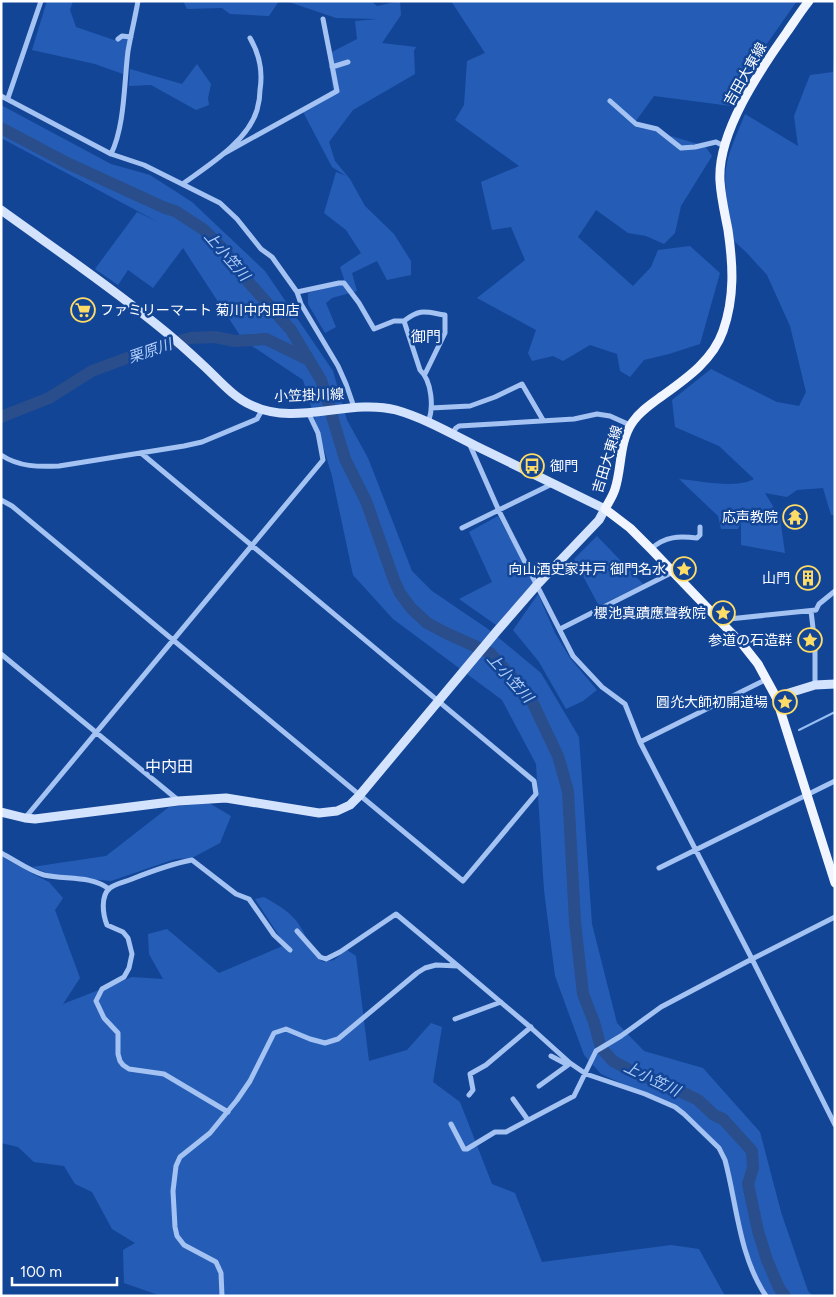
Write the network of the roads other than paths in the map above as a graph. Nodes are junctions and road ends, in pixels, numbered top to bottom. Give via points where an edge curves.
1 (41, 1) edge
2 (138, 1) edge
3 (809, 1) edge
4 (323, 19) dead end
5 (131, 37) junction
6 (250, 38) dead end
7 (118, 40) dead end
8 (348, 62) dead end
9 (332, 68) junction
10 (1, 96) edge
11 (8, 98) junction
12 (610, 101) dead end
13 (724, 146) junction
14 (111, 154) junction
15 (223, 154) junction
16 (184, 183) junction
17 (1, 210) edge
18 (297, 292) junction
19 (404, 321) junction
20 (425, 374) junction
21 (351, 407) junction
22 (431, 408) junction
23 (262, 410) junction
24 (311, 412) junction
25 (543, 420) junction
26 (428, 423) junction
27 (630, 425) junction
28 (452, 434) junction
29 (469, 442) junction
30 (141, 453) junction
31 (1, 455) edge
32 (552, 484) junction
33 (1, 500) edge
34 (604, 509) junction
35 (499, 511) junction
36 (700, 526) dead end
37 (462, 528) dead end
38 (252, 545) junction
39 (651, 548) junction
40 (673, 572) junction
41 (537, 585) junction
42 (835, 591) edge
43 (811, 611) junction
44 (722, 623) junction
45 (560, 630) junction
46 (172, 640) junction
47 (1, 654) edge
48 (767, 679) junction
49 (835, 684) edge
50 (816, 685) junction
51 (776, 697) junction
52 (438, 702) junction
53 (95, 733) junction
54 (640, 742) junction
55 (835, 780) edge
56 (807, 794) junction
57 (359, 796) junction
58 (178, 801) junction
59 (1, 812) edge
60 (25, 818) junction
61 (696, 851) junction
62 (1, 853) edge
63 (659, 868) dead end
64 (835, 883) edge
65 (109, 889) junction
66 (835, 917) edge
67 (298, 931) dead end
68 (290, 950) dead end
69 (752, 959) junction
70 (458, 966) junction
71 (501, 1002) junction
72 (455, 1020) dead end
73 (531, 1028) junction
74 (551, 1056) dead end
75 (570, 1064) junction
76 (586, 1074) junction
77 (539, 1086) dead end
78 (469, 1095) dead end
79 (513, 1099) dead end
80 (228, 1112) junction
81 (528, 1120) junction
82 (451, 1124) dead end
83 (835, 1125) edge
84 (222, 1296) edge
85 (766, 1296) edge

1 - 11 street
2 - 5 street
3 - 13 main road, 吉田大東線 via 761,68
4 - 9 street
5 - 7 street via 122,36
5 - 14 street via 121,113
6 - 15 street via 257,49 262,73 257,110 250,126
8 - 9 street
9 - 15 street via 337,91
10 - 11 street
11 - 14 street
12 - 13 street via 636,124 657,129 681,148 716,142
13 - 27 main road, 吉田大東線 via 720,181 733,286 723,332 715,349 696,370 652,403
14 - 16 street
15 - 16 street
16 - 18 street via 220,203 237,219 261,249 272,257
17 - 23 street, 小笠掛川線 via 170,336 231,392
18 - 19 street via 344,283 374,329 394,321
18 - 21 street via 338,366
19 - 20 street via 420,370
19 - 20 street via 415,313 445,315 445,333
20 - 22 street
21 - 24 street, 小笠掛川線
21 - 26 street, 小笠掛川線 via 396,410
22 - 25 street via 470,406 522,384
22 - 26 street
23 - 24 street, 小笠掛川線
23 - 30 street via 256,419 202,442
24 - 38 street via 323,460
25 - 27 street via 597,414
25 - 28 street via 460,426
26 - 28 street, 小笠掛川線
27 - 34 main road, 吉田大東線 via 615,490
28 - 29 street, 小笠掛川線
29 - 32 street, 小笠掛川線
29 - 35 street
30 - 31 street via 39,467 21,464
30 - 38 street
32 - 34 street, 小笠掛川線
32 - 35 street
33 - 46 street
34 - 39 main road, 吉田大東線
34 - 41 street via 599,520
35 - 37 street
35 - 41 street
36 - 39 street via 697,538 677,536 661,540
38 - 46 street
38 - 52 street
39 - 40 main road, 吉田大東線
40 - 44 main road, 吉田大東線
40 - 45 street
41 - 45 street
41 - 52 street
42 - 43 street
43 - 44 street via 729,619
43 - 50 street
44 - 48 main road, 吉田大東線 via 754,658
45 - 54 street via 573,656 602,687 625,704
46 - 53 street
46 - 57 street
47 - 53 street
48 - 51 main road, 吉田大東線
48 - 54 street
49 - 50 street
50 - 51 street
51 - 56 main road, 吉田大東線
52 - 57 street
52 - 57 street via 534,781 536,794 463,881
53 - 58 street
53 - 60 street
54 - 61 street
55 - 56 street
56 - 61 street
56 - 64 main road, 吉田大東線
57 - 58 street via 337,811 319,813 226,798
58 - 60 street
59 - 60 street
61 - 63 street
61 - 69 street
62 - 65 street via 41,874 84,879
65 - 68 street via 172,864 192,860 236,894 249,899 274,935
65 - 80 street via 104,896 104,918 107,925 128,938 132,954 124,977 102,989 96,1001 104,1018 118,1034 120,1062 129,1068 164,1074
66 - 69 street
67 - 70 street via 326,959 396,914
69 - 76 street via 661,1007 596,1051
69 - 83 street
70 - 71 street
70 - 80 street via 425,968 338,1039 325,1043 286,1029 274,1032 250,1081
71 - 72 street
71 - 73 street
73 - 75 street
73 - 78 street via 470,1074 473,1090
74 - 75 street
75 - 76 street
75 - 77 street
76 - 81 street via 574,1096
76 - 85 street via 675,1107 719,1148 730,1179 748,1263
79 - 81 street
80 - 84 street via 210,1133 180,1157 173,1191 177,1236 184,1245 216,1262 221,1273
81 - 82 street via 506,1132 495,1132 467,1149 464,1149

